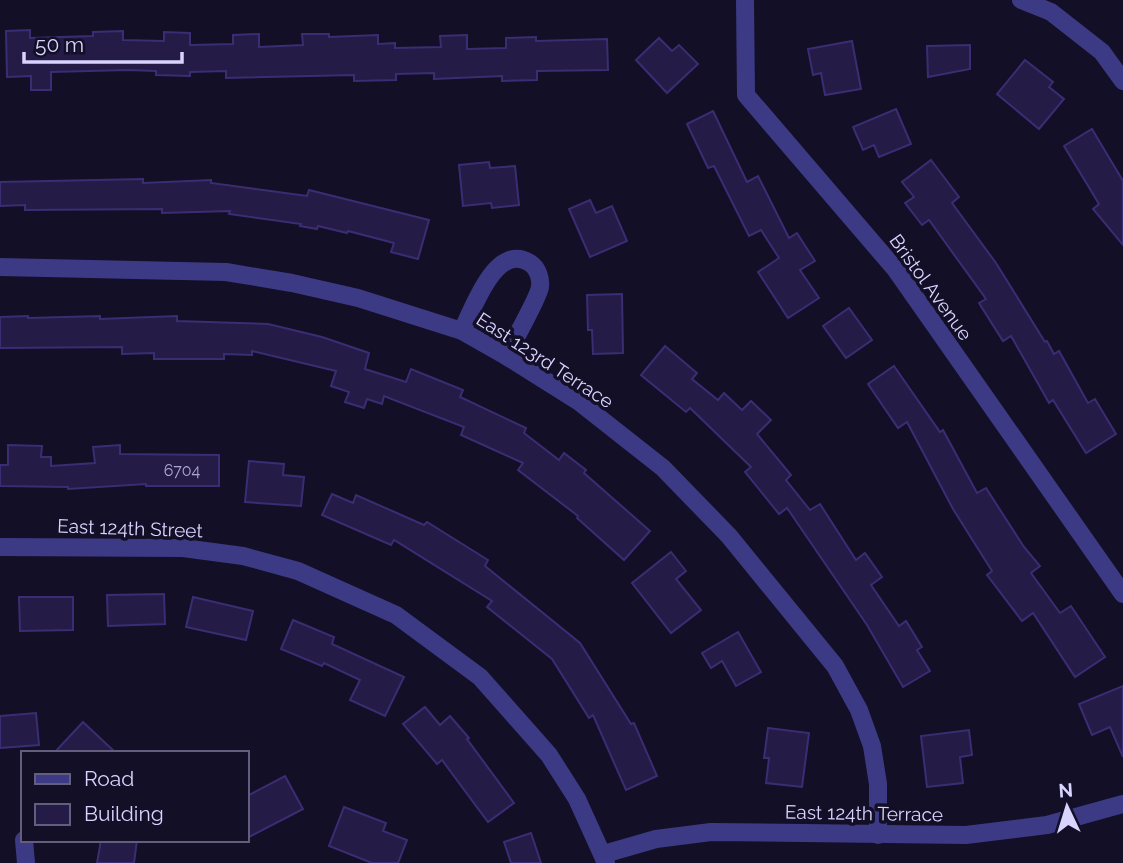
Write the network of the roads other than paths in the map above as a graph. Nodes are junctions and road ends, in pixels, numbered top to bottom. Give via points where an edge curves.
1 (745, 0) edge
2 (1021, 0) edge
3 (1123, 81) edge
4 (0, 267) edge
5 (462, 331) junction
6 (506, 356) junction
7 (0, 547) edge
8 (1123, 594) edge
9 (1123, 804) edge
10 (878, 835) junction
11 (24, 842) edge
12 (605, 858) edge
13 (26, 863) edge

1 - 8 street, Bristol Avenue via 746,95 896,270
2 - 3 street via 1051,12 1101,52
4 - 5 street, East 123rd Terrace via 226,272 358,298
5 - 6 street, East 123rd Terrace
5 - 6 street via 500,264 514,259 530,262 539,272 540,288
6 - 10 street, East 123rd Terrace via 578,401 663,468 729,536 835,666 872,746
7 - 12 street, East 124th Street via 183,548 243,556 298,571 396,615 480,677 549,755 577,799
9 - 10 street, East 124th Terrace via 1034,827 966,835
10 - 12 street, East 124th Terrace via 711,832 656,839
11 - 13 street

